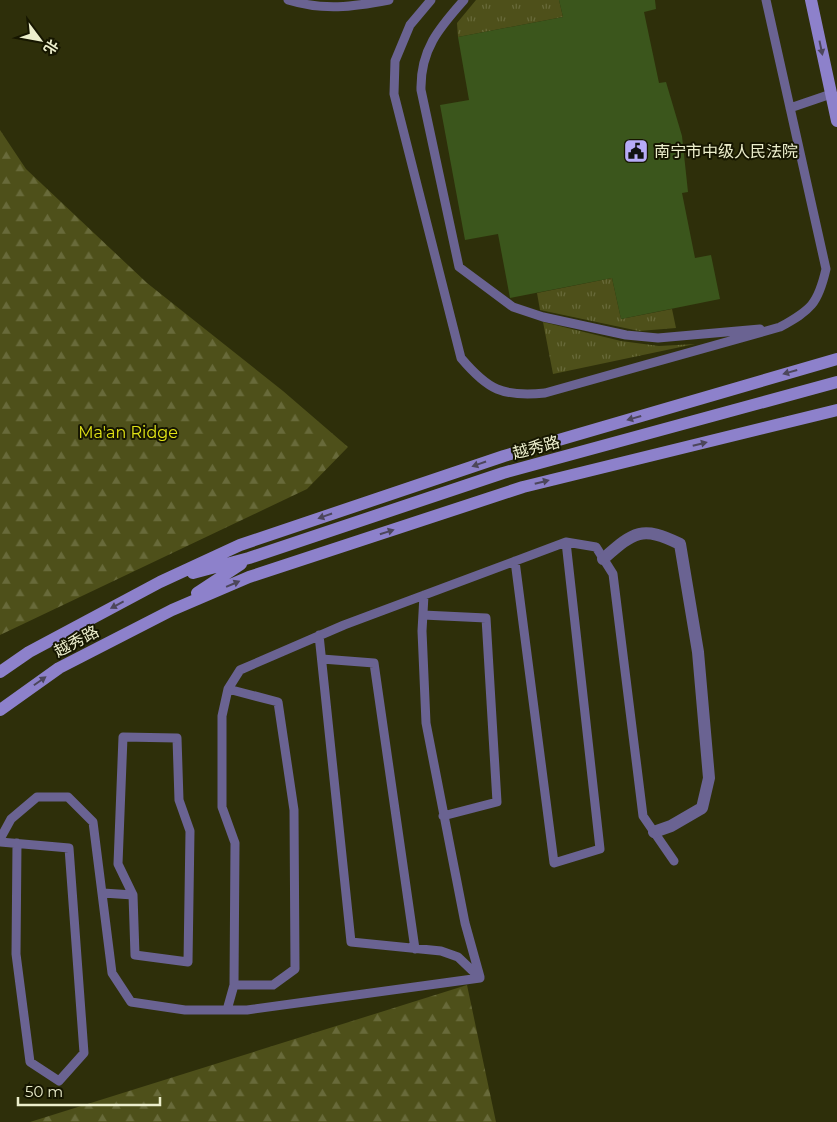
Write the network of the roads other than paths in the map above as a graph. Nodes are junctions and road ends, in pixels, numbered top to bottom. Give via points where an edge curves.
1 (288, 0) edge
2 (389, 0) edge
3 (431, 0) edge
4 (464, 0) edge
5 (766, 0) edge
6 (811, 0) edge
7 (831, 94) junction
8 (790, 108) junction
9 (837, 121) edge
10 (780, 328) junction
11 (837, 359) edge
12 (837, 382) edge
13 (837, 410) edge
14 (566, 542) junction
15 (249, 558) junction
16 (603, 558) junction
17 (515, 561) junction
18 (160, 582) junction
19 (424, 595) junction
20 (172, 610) junction
21 (423, 615) junction
22 (319, 636) junction
23 (322, 659) junction
24 (0, 672) edge
25 (228, 689) junction
26 (0, 710) edge
27 (444, 816) junction
28 (654, 832) junction
29 (0, 841) edge
30 (16, 843) junction
31 (674, 861) dead end
32 (103, 893) junction
33 (134, 895) junction
34 (416, 949) junction
35 (480, 978) junction
36 (234, 985) junction
37 (226, 1010) junction

1 - 2 lane via 311,7 341,7
3 - 10 lane via 410,25 395,61 394,94 461,358 479,379 498,391 522,395 545,393
4 - 10 lane via 427,50 420,70 421,90 459,267 513,307 626,336 658,338
5 - 8 lane
6 -> 7 main road
7 - 8 lane
7 - 9 main road
8 - 10 lane via 826,269 820,295 801,316
11 -> 18 main road via 504,456 240,545
12 - 15 main road, 越秀路 via 503,473
20 -> 13 main road via 250,577 522,487
14 - 16 lane via 596,547
14 - 17 lane
14 - 17 lane via 600,849 554,863
15 - 18 main road
15 - 20 main road
16 - 28 lane via 613,574 643,816
16 - 28 street via 629,536 657,532 680,544 698,652 709,778 702,808
17 - 19 lane
18 -> 24 main road, 越秀路 via 29,652
19 - 21 lane
19 - 22 lane
26 -> 20 main road, 越秀路 via 59,668
21 - 27 lane via 426,723
21 - 27 lane via 486,618 497,802
22 - 23 lane
22 - 25 lane via 240,670
23 - 34 lane via 374,662
23 - 34 lane via 351,942
25 - 36 lane via 222,716 222,807 235,843
25 - 36 lane via 278,702 294,810 296,969 273,985
27 - 35 lane via 465,923
28 - 31 lane
29 - 30 lane
29 - 32 lane via 11,819 37,797 68,797 93,822
30 - 30 lane via 70,848 84,1053 59,1081 30,1062 16,954
32 - 33 lane
32 - 37 lane via 112,973 130,1002 185,1010
33 - 33 lane via 135,955 188,962 190,831 179,800 177,738 124,737 118,864
34 - 35 lane via 441,951 458,957
35 - 37 lane via 248,1010
36 - 37 lane

